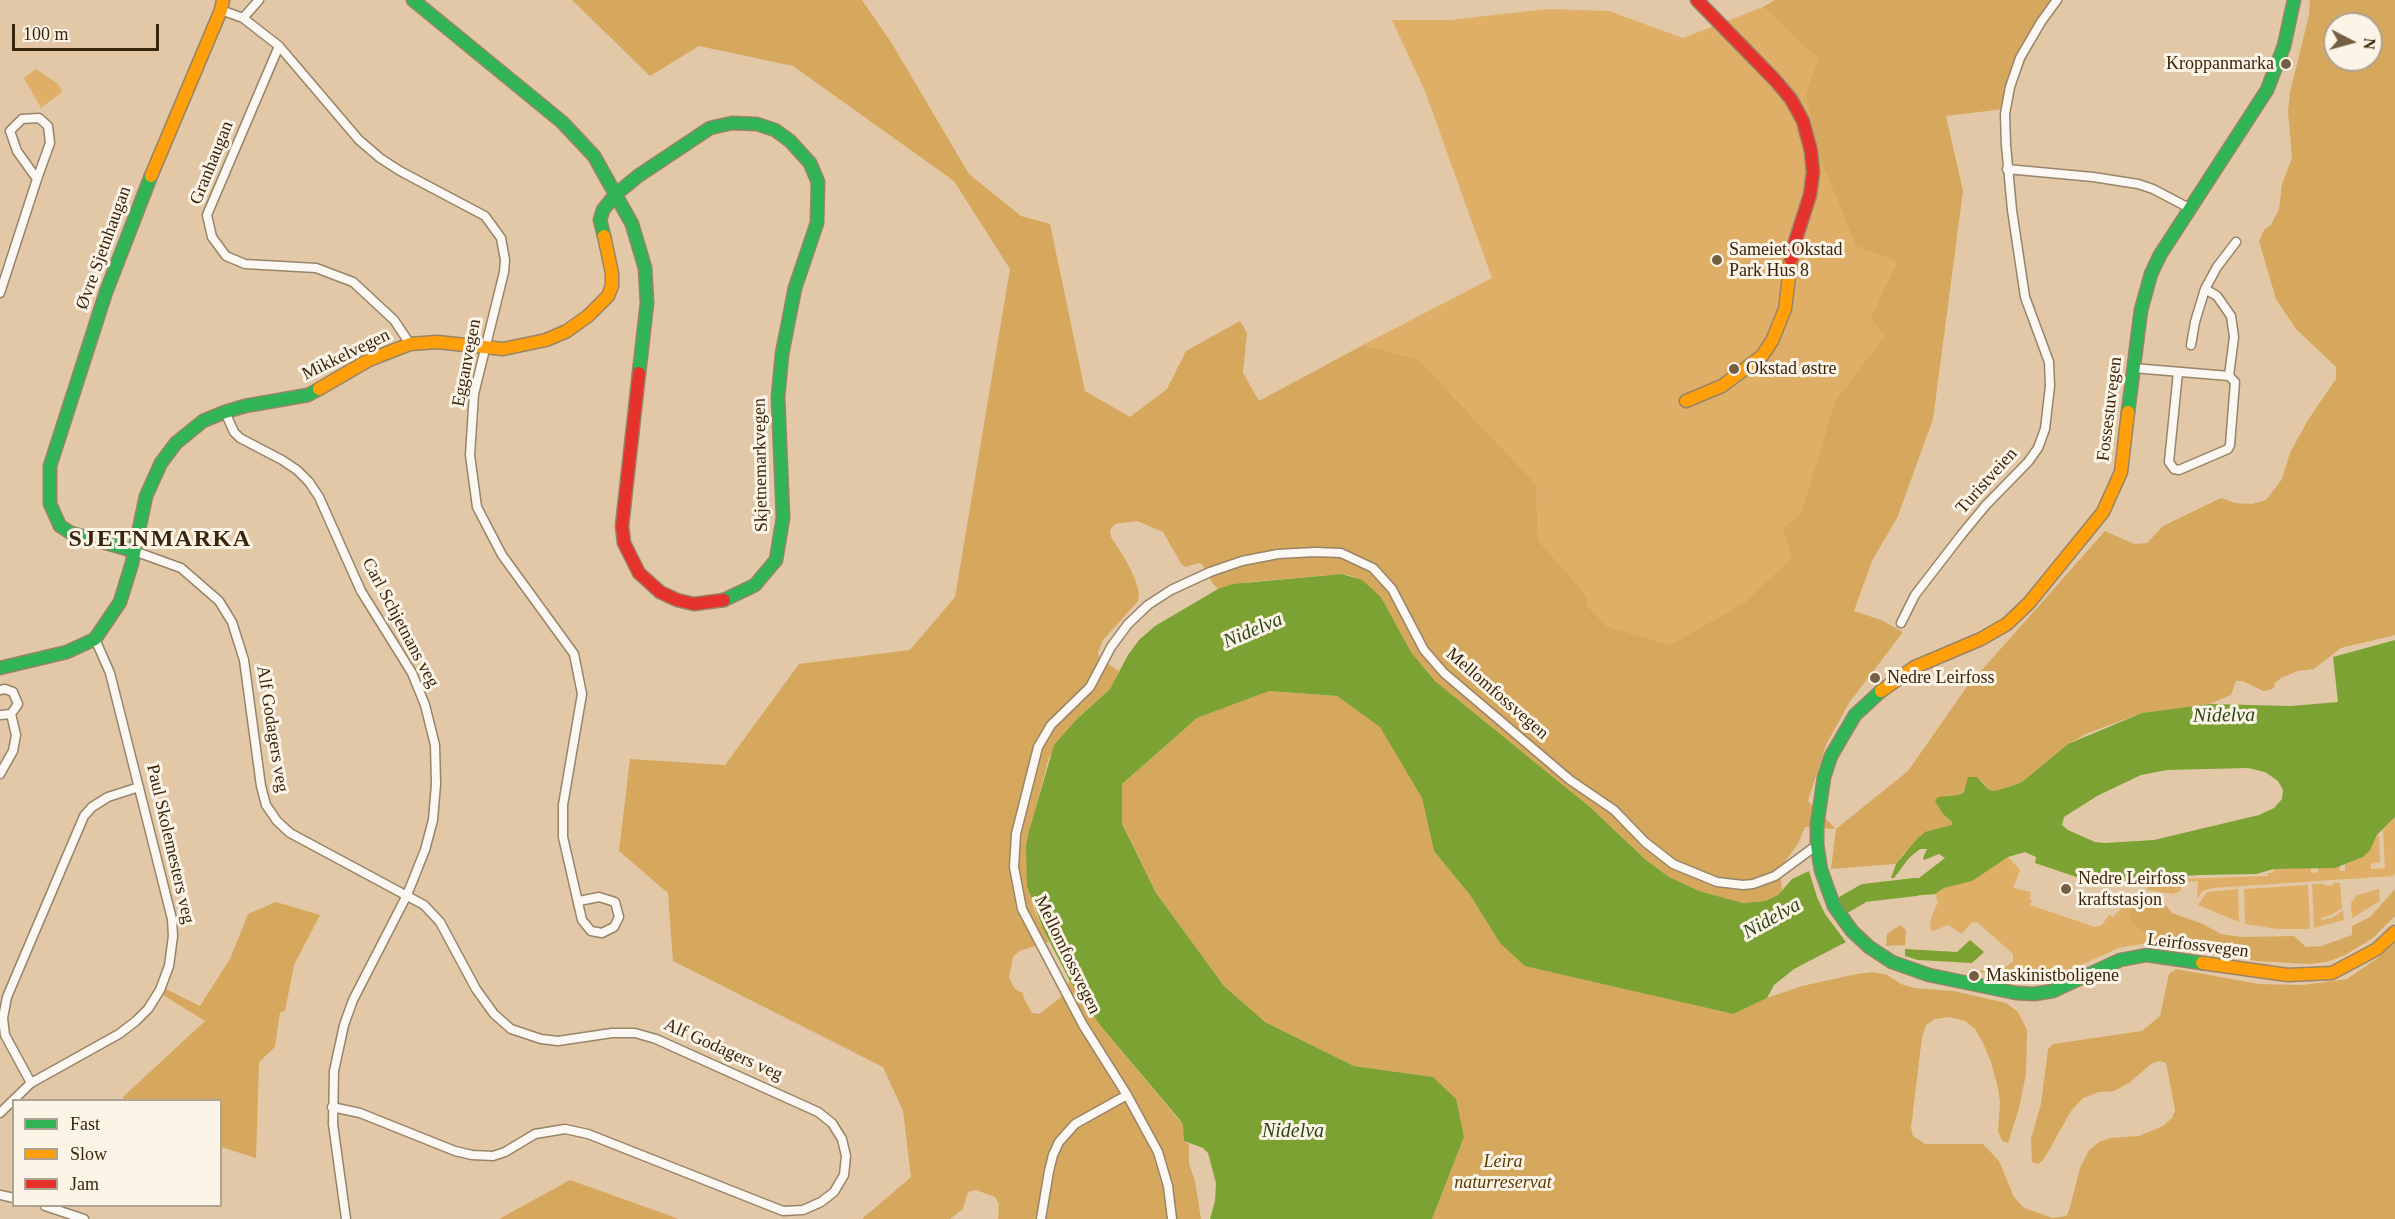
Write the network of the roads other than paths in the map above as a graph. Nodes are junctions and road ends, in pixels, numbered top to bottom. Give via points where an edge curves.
1 (260, 0) edge
2 (413, 0) edge
3 (1697, 0) edge
4 (2057, 0) edge
5 (2294, 0) edge
6 (222, 5) edge
7 (243, 18) junction
8 (279, 46) junction
9 (2007, 170) junction
10 (37, 179) junction
11 (615, 195) junction
12 (2191, 209) junction
13 (2236, 242) dead end
14 (2205, 289) junction
15 (0, 293) edge
16 (410, 344) junction
17 (2191, 345) dead end
18 (484, 347) junction
19 (2133, 368) junction
20 (2178, 372) junction
21 (2229, 376) junction
22 (1686, 401) dead end
23 (225, 412) junction
24 (54, 516) joint
25 (134, 551) junction
26 (1901, 623) dead end
27 (94, 639) junction
28 (0, 668) edge
29 (0, 690) edge
30 (11, 714) junction
31 (0, 715) edge
32 (0, 774) edge
33 (139, 787) junction
34 (1817, 846) junction
35 (407, 895) junction
36 (579, 901) junction
37 (2395, 932) edge
38 (1859, 938) joint
39 (31, 1083) junction
40 (1127, 1095) junction
41 (14, 1099) edge
42 (12, 1101) edge
43 (332, 1107) junction
44 (0, 1113) edge
45 (48, 1207) edge
46 (84, 1219) edge
47 (346, 1219) edge
48 (1041, 1219) edge
49 (1172, 1219) edge

1 - 7 street
2 - 11 street, Skjetnemarkvegen via 581,140
3 - 22 street via 1791,99 1803,121 1813,172 1793,248 1785,309 1772,341 1762,356 1722,386
4 - 9 street, Turistveien via 2020,58 2010,87 2005,114
5 - 12 street, Fossestuvegen via 2284,46 2266,90
6 - 7 street, Egganvegen
6 - 24 street, Øvre Sjetnhaugan via 102,303 50,466 48,487
7 - 8 street, Egganvegen
8 - 16 street, Granhaugan via 207,215 212,237 226,256 245,264 316,268 353,282 394,320
8 - 18 street, Egganvegen via 359,140 380,158 478,212 494,227 501,238 505,260
9 - 12 street via 2138,183
9 - 26 street, Turistveien via 2025,297 2049,362 2044,429 2028,462 1951,549 1915,595
10 - 10 street via 50,143 48,126 39,118 22,118 10,131 17,151
10 - 15 street
11 - 11 street, Skjetnemarkvegen via 698,135 732,123 757,124 774,130 810,164 818,182 817,223 795,288 777,397 783,518 776,560 755,585 728,599 694,604 660,592 639,573 624,543 624,490 647,303 640,247
11 - 18 street, Mikkelvegen via 600,220 612,273 608,296 567,331 546,340 503,349
12 - 19 street, Fossestuvegen via 2160,255 2145,291
13 - 14 street
14 - 17 street
14 - 21 street via 2217,296 2231,316 2234,337
16 - 18 street, Mikkelvegen via 437,342
16 - 23 street, Mikkelvegen via 369,360 308,395
18 - 36 street, Egganvegen via 474,394 470,455 477,507 502,555 574,654 582,694 563,816 563,837
19 - 20 street
19 - 34 street, Fossestuvegen via 2121,472 2103,512 2007,624 1915,667 1879,692 1855,716 1831,756 1824,777
20 - 21 street
20 - 21 street via 2169,462 2179,470 2223,452 2230,445 2235,382
23 - 25 street, Mikkelvegen via 191,430 161,463 146,496
23 - 35 street, Carl Schjetnans veg via 240,438 282,460 309,482 361,591 411,673 425,705 435,745 433,820
24 - 25 street, Alf Godagers veg via 71,533
25 - 27 street via 120,602
25 - 35 street, Alf Godagers veg via 181,568 219,601 232,622 244,660 261,786 276,821 290,833
27 - 28 street via 67,652
27 - 33 street, Paul Skolemesters veg via 110,673
29 - 30 street via 16,695 17,708
30 - 31 street
30 - 32 street via 16,735 13,751
33 - 39 street via 108,796 84,816 7,998 5,1035
33 - 39 street, Paul Skolemesters veg via 172,919 169,966 160,990 136,1020 119,1034
34 - 38 street, Fossestuvegen via 1834,906
34 - 40 street, Mellomfossvegen via 1775,876 1753,884 1731,885 1689,872 1661,856 1614,810 1570,780 1444,673 1424,650 1392,589 1373,568 1341,553 1315,552 1278,554 1221,568 1171,590 1128,624 1090,687 1051,725 1038,747 1016,834 1014,867 1022,909 1083,1025
35 - 43 street, Carl Schjetnans veg via 364,975 344,1025 334,1071
35 - 43 street, Alf Godagers veg via 424,905 440,922 476,989 511,1029 558,1041 612,1033 635,1033 656,1039 818,1112 832,1123 842,1139 846,1156 844,1175 834,1192 821,1202 803,1210 783,1211 588,1134 565,1129 536,1134 494,1156 462,1154 360,1113
36 - 36 street, Egganvegen via 582,920 591,932 602,933 614,927 619,917 615,902 599,897
37 - 38 street, Leirfossvegen via 2377,950 2332,973 2288,975 2147,955 2120,960 2064,988 2034,994 1921,973 1892,962
39 - 41 street, Paul Skolemesters veg
40 - 48 street via 1075,1124 1059,1142 1049,1171
40 - 49 street, Mellomfossvegen via 1158,1152
42 - 44 street, Paul Skolemesters veg
43 - 47 street, Carl Schjetnans veg
45 - 46 street

